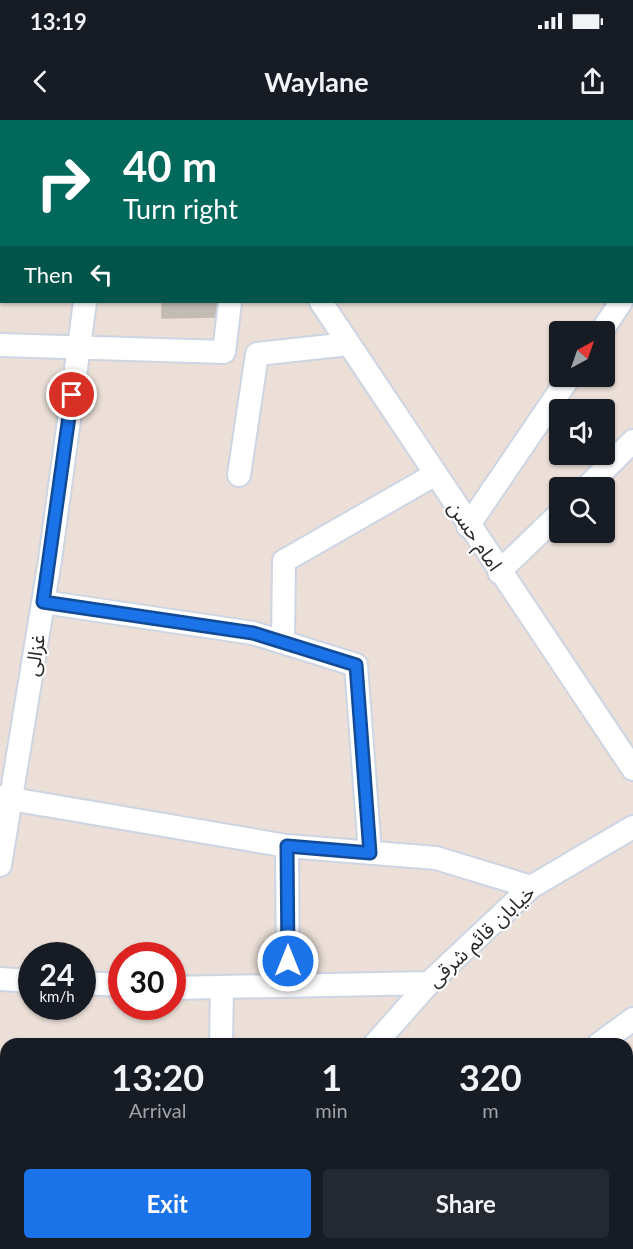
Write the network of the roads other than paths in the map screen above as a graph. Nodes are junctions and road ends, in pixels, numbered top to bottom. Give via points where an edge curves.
1 (85, 303) edge
2 (230, 303) edge
3 (323, 303) edge
4 (620, 303) edge
5 (608, 321) edge
6 (349, 344) junction
7 (0, 345) edge
8 (79, 348) junction
9 (563, 387) edge
10 (633, 441) edge
11 (239, 475) dead end
12 (434, 475) junction
13 (597, 477) edge
14 (549, 524) edge
15 (468, 526) junction
16 (499, 572) junction
17 (43, 602) junction
18 (283, 642) junction
19 (633, 769) edge
20 (5, 798) edge
21 (633, 827) edge
22 (287, 846) junction
23 (370, 853) junction
24 (0, 865) edge
25 (531, 887) junction
26 (0, 979) edge
27 (18, 980) edge
28 (429, 982) junction
29 (288, 984) junction
30 (222, 987) junction
31 (186, 988) edge
32 (633, 1019) edge
33 (221, 1038) edge
34 (380, 1038) edge
35 (607, 1038) edge

1 - 8 street, غزالی
2 - 8 street via 224,352
3 - 6 street, امام حسن
4 - 5 street
6 - 11 street via 257,354
6 - 12 street, امام حسن
7 - 8 street
8 - 17 street, غزالی
9 - 15 street
10 - 13 street
12 - 15 street, امام حسن
12 - 18 street via 285,561
14 - 16 street
15 - 16 street, امام حسن
16 - 19 street, امام حسن
17 - 18 street via 253,633
17 - 20 street, غزالی
18 - 23 street via 356,665
20 - 22 street
20 - 24 street, غزالی
21 - 25 street, خیابان قائم شرقی
22 - 23 street
22 - 29 street
23 - 25 street via 436,858
25 - 28 street, خیابان قائم شرقی
26 - 27 street
28 - 29 street
28 - 34 street, خیابان قائم شرقی
29 - 30 street
30 - 31 street
30 - 33 street
32 - 35 street

